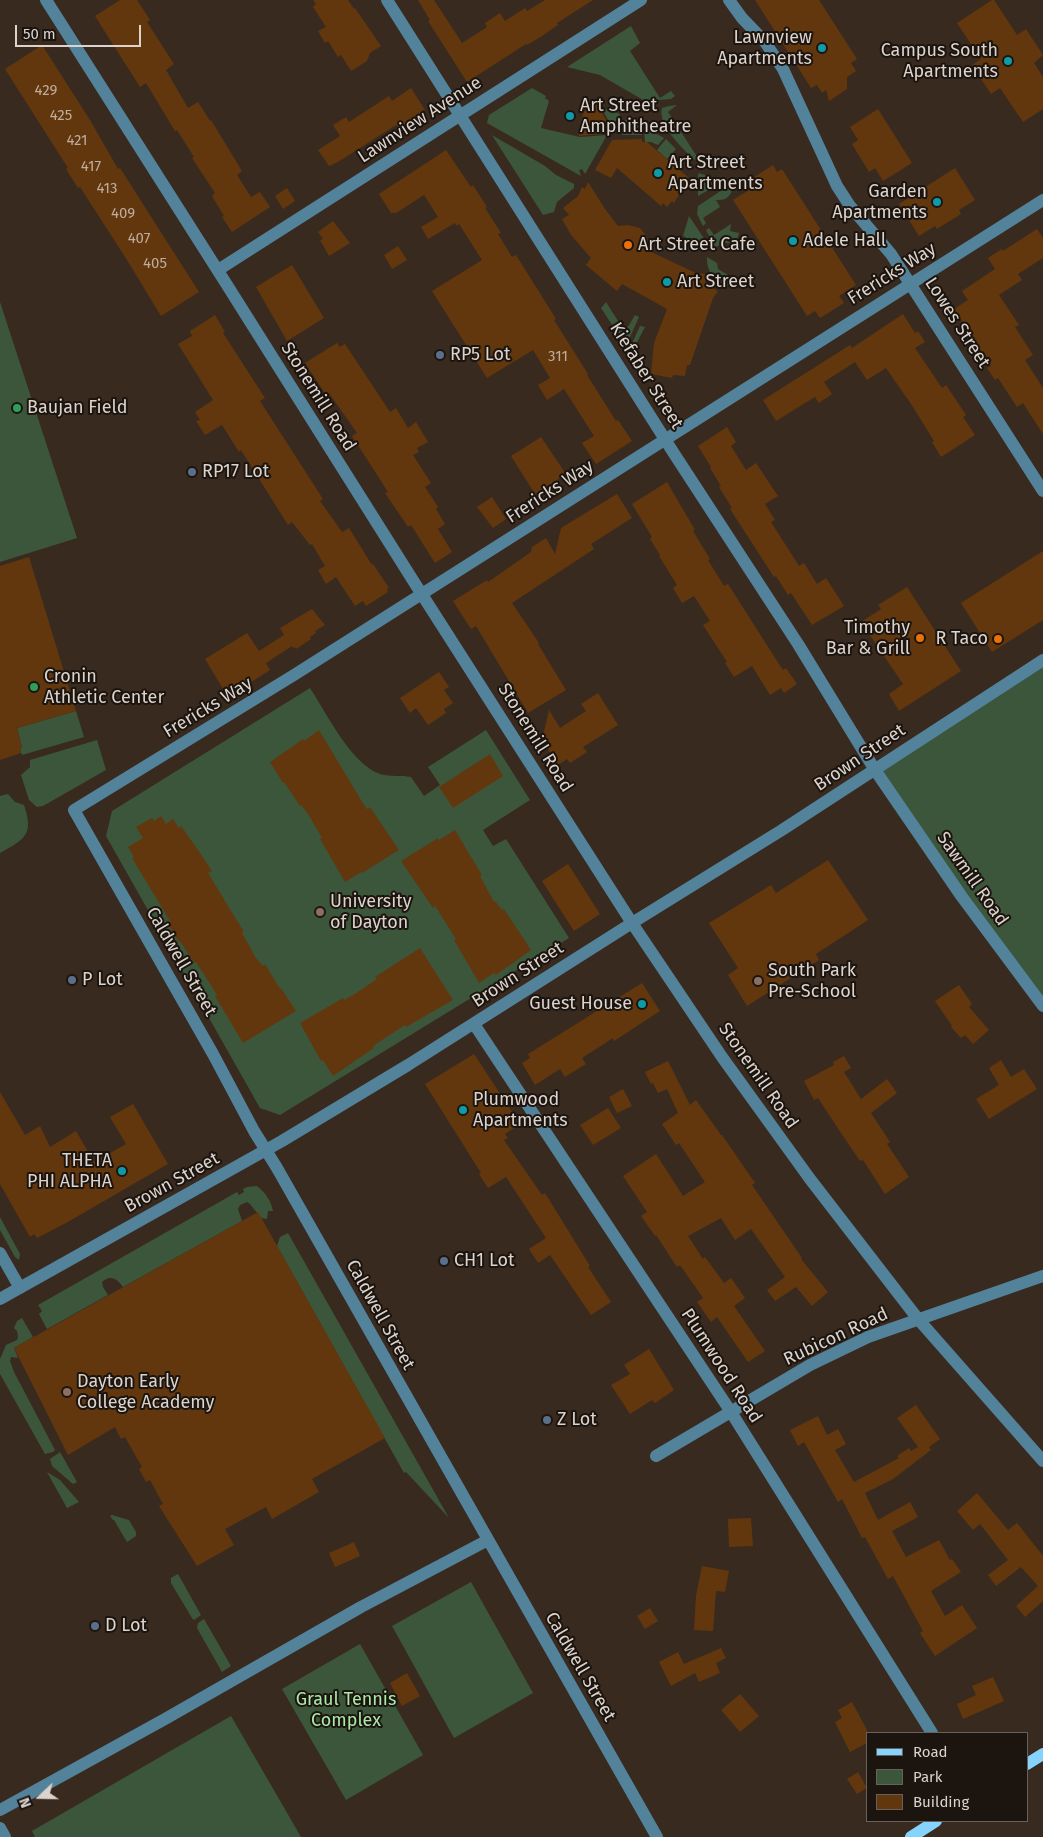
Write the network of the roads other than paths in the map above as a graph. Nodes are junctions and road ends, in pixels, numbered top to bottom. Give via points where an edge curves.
1 (46, 0) edge
2 (387, 0) edge
3 (641, 0) edge
4 (729, 0) edge
5 (460, 115) junction
6 (1043, 200) edge
7 (218, 270) junction
8 (910, 284) junction
9 (665, 439) junction
10 (1043, 491) edge
11 (421, 594) junction
12 (1043, 660) edge
13 (875, 770) junction
14 (74, 810) joint
15 (632, 923) junction
16 (1043, 1006) edge
17 (474, 1024) junction
18 (266, 1150) junction
19 (0, 1253) edge
20 (1043, 1276) edge
21 (20, 1288) junction
22 (0, 1300) edge
23 (918, 1319) junction
24 (731, 1412) junction
25 (656, 1456) dead end
26 (1043, 1462) edge
27 (488, 1540) junction
28 (931, 1732) edge
29 (1043, 1754) edge
30 (1028, 1763) edge
31 (0, 1810) edge
32 (934, 1822) edge
33 (0, 1828) edge
34 (5, 1837) edge
35 (656, 1837) edge
36 (910, 1837) edge

1 - 7 street, Stonemill Road
2 - 5 street, Kiefaber Street
3 - 5 street, Lawnview Avenue
4 - 8 street, Lowes Street via 783,69 837,186
5 - 7 street, Lawnview Avenue
5 - 9 street, Kiefaber Street
6 - 8 street, Frericks Way
7 - 11 street, Stonemill Road
8 - 9 street, Frericks Way
8 - 10 street, Lowes Street
9 - 11 street, Frericks Way
9 - 13 street, Kiefaber Street
11 - 14 street, Frericks Way
11 - 15 street, Stonemill Road
12 - 13 street, Brown Street
13 - 15 street, Brown Street
13 - 16 street, Sawmill Road via 962,897
14 - 18 street, Caldwell Street
15 - 17 street, Brown Street
15 - 23 street, Stonemill Road via 766,1120
17 - 18 street, Brown Street
17 - 24 street, Plumwood Road
18 - 21 street, Brown Street
18 - 27 street, Caldwell Street
19 - 21 street
20 - 23 street, Rubicon Road
21 - 22 street, Brown Street
23 - 24 street, Rubicon Road via 868,1337 810,1364
23 - 26 street, Stonemill Road
24 - 25 street, Rubicon Road
24 - 28 street, Plumwood Road
27 - 31 street via 361,1606
27 - 35 street, Caldwell Street
29 - 30 main road
32 - 36 main road
33 - 34 street

